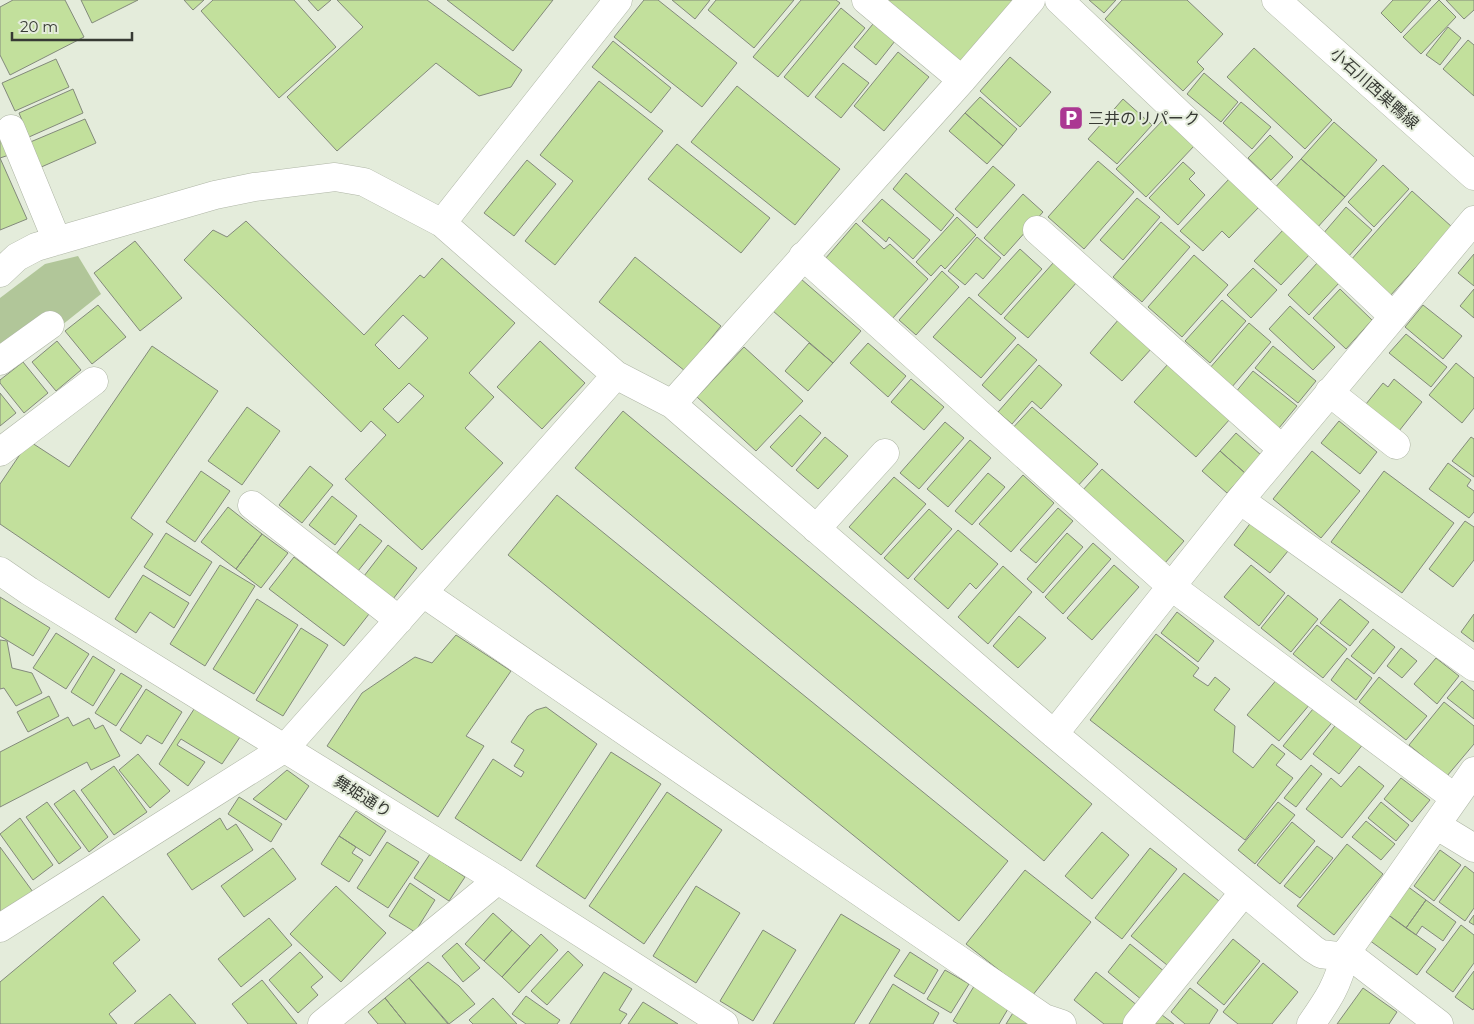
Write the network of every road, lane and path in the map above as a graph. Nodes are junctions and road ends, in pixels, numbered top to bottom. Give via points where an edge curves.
1 (618, 0) edge
2 (866, 0) edge
3 (1031, 0) edge
4 (1059, 0) edge
5 (1276, 0) edge
6 (962, 80) junction
7 (11, 129) dead end
8 (1474, 176) edge
9 (1474, 220) edge
10 (442, 223) junction
11 (1037, 230) dead end
12 (57, 241) junction
13 (803, 256) junction
14 (0, 273) edge
15 (1392, 316) junction
16 (50, 325) dead end
17 (0, 361) edge
18 (616, 375) junction
19 (94, 381) dead end
20 (1330, 392) junction
21 (672, 404) junction
22 (1396, 445) dead end
23 (1282, 449) junction
24 (0, 452) edge
25 (885, 453) dead end
26 (1240, 500) junction
27 (252, 505) dead end
28 (816, 529) junction
29 (0, 571) edge
30 (1172, 587) junction
31 (423, 593) junction
32 (399, 620) junction
33 (1474, 667) edge
34 (1054, 734) junction
35 (285, 748) junction
36 (1474, 771) edge
37 (1455, 798) junction
38 (1436, 825) junction
39 (1474, 848) edge
40 (498, 880) junction
41 (1244, 892) junction
42 (0, 928) edge
43 (1344, 956) junction
44 (336, 1020) edge
45 (1049, 1022) edge
46 (724, 1024) edge
47 (1137, 1024) edge
48 (1311, 1024) edge
49 (1439, 1024) edge

1 - 10 street
2 - 6 street
3 - 6 street
4 - 15 street
5 - 8 street, 小石川西巣鴨線
6 - 13 street
7 - 12 street
9 - 15 street
10 - 12 street via 364,182 335,177 215,195
10 - 18 street
11 - 23 street
12 - 14 street via 17,257
13 - 21 street
13 - 30 street
15 - 20 street
16 - 17 street
18 - 21 street
18 - 31 street
19 - 24 street
20 - 22 street
20 - 23 street
21 - 28 street
23 - 26 street
25 - 28 street
26 - 30 street
26 - 33 street
27 - 32 street
28 - 34 street
29 - 35 street, 舞姫通り via 29,592
30 - 34 street
30 - 37 street
31 - 32 street
31 - 45 street
32 - 35 street
34 - 41 street
35 - 40 street, 舞姫通り
35 - 42 street
36 - 37 street
37 - 38 street
38 - 39 street
38 - 43 street
40 - 44 street
40 - 46 street, 舞姫通り
41 - 43 street via 1313,949 1321,954
41 - 47 street
43 - 48 street via 1335,990
43 - 49 street via 1362,964

